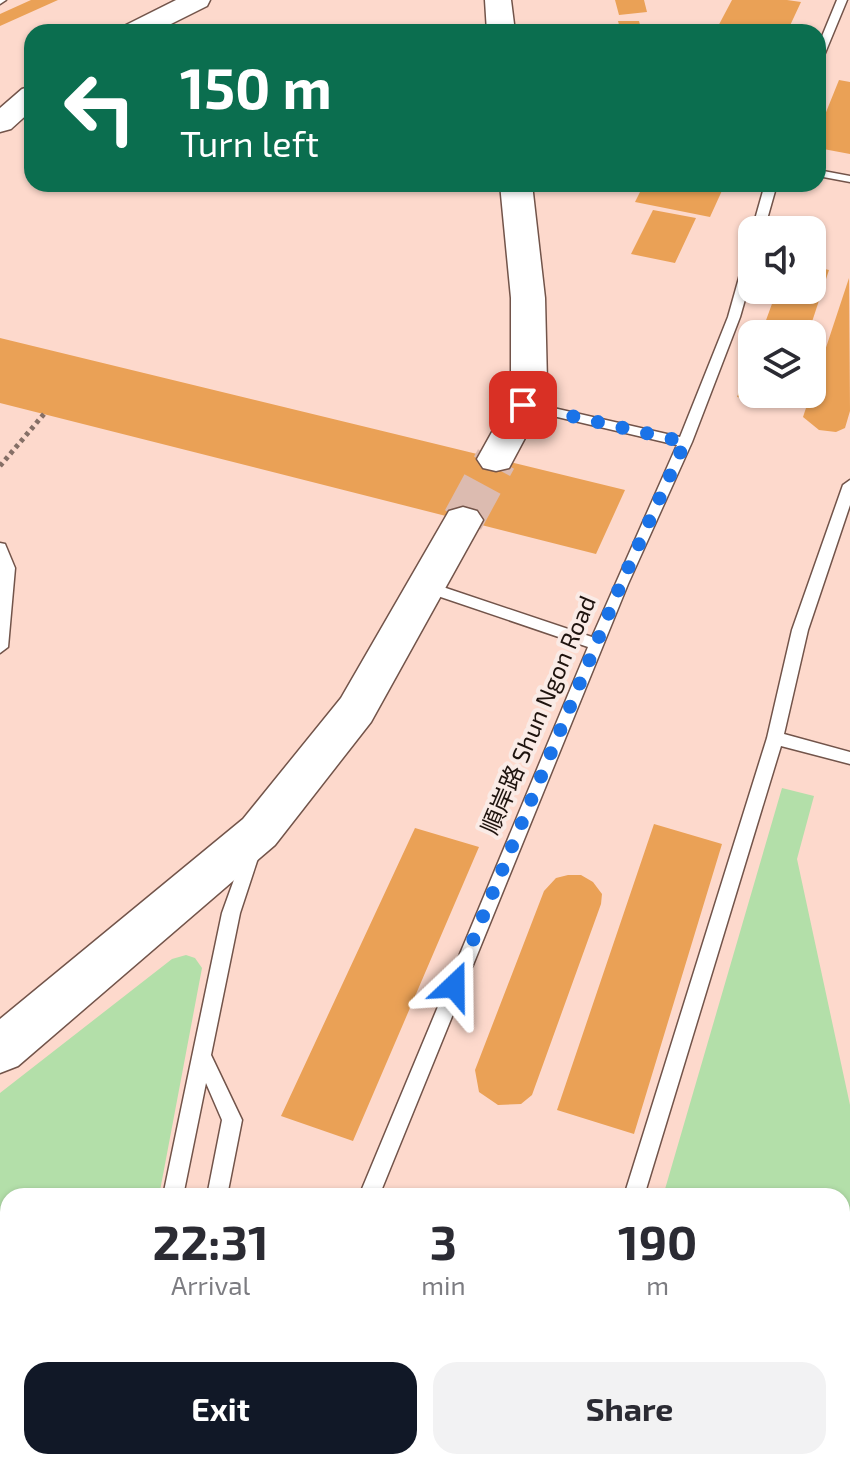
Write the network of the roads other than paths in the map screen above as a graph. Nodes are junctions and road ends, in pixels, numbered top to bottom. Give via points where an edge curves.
1 (197, 0) edge
2 (498, 0) edge
3 (842, 0) edge
4 (150, 24) edge
5 (500, 24) edge
6 (826, 39) edge
7 (826, 174) edge
8 (850, 179) edge
9 (517, 192) edge
10 (769, 192) edge
11 (762, 216) edge
12 (738, 303) edge
13 (523, 405) junction
14 (685, 442) junction
15 (496, 459) tunnel mouth
16 (850, 485) edge
17 (463, 520) tunnel mouth
18 (0, 548) edge
19 (428, 587) junction
20 (2, 598) edge
21 (597, 644) junction
22 (0, 647) edge
23 (775, 738) junction
24 (850, 758) edge
25 (259, 832) junction
26 (0, 1050) edge
27 (203, 1057) junction
28 (175, 1188) edge
29 (219, 1188) edge
30 (369, 1188) edge
31 (636, 1188) edge

1 - 4 highway
2 - 5 highway
3 - 6 lane
7 - 8 lane
9 - 13 highway via 530,363
10 - 11 lane
12 - 14 lane, 順岸路 Shun Ngon Road
13 - 14 lane
13 - 15 highway
14 - 21 lane, 順岸路 Shun Ngon Road
16 - 23 lane via 800,630
17 - 19 highway
18 - 20 lane via 8,568
19 - 21 lane
19 - 25 highway via 356,710
20 - 22 lane
21 - 30 lane, 順岸路 Shun Ngon Road
23 - 24 lane
23 - 31 lane
25 - 26 highway
25 - 27 lane via 231,913
27 - 28 lane
27 - 29 lane via 232,1120

